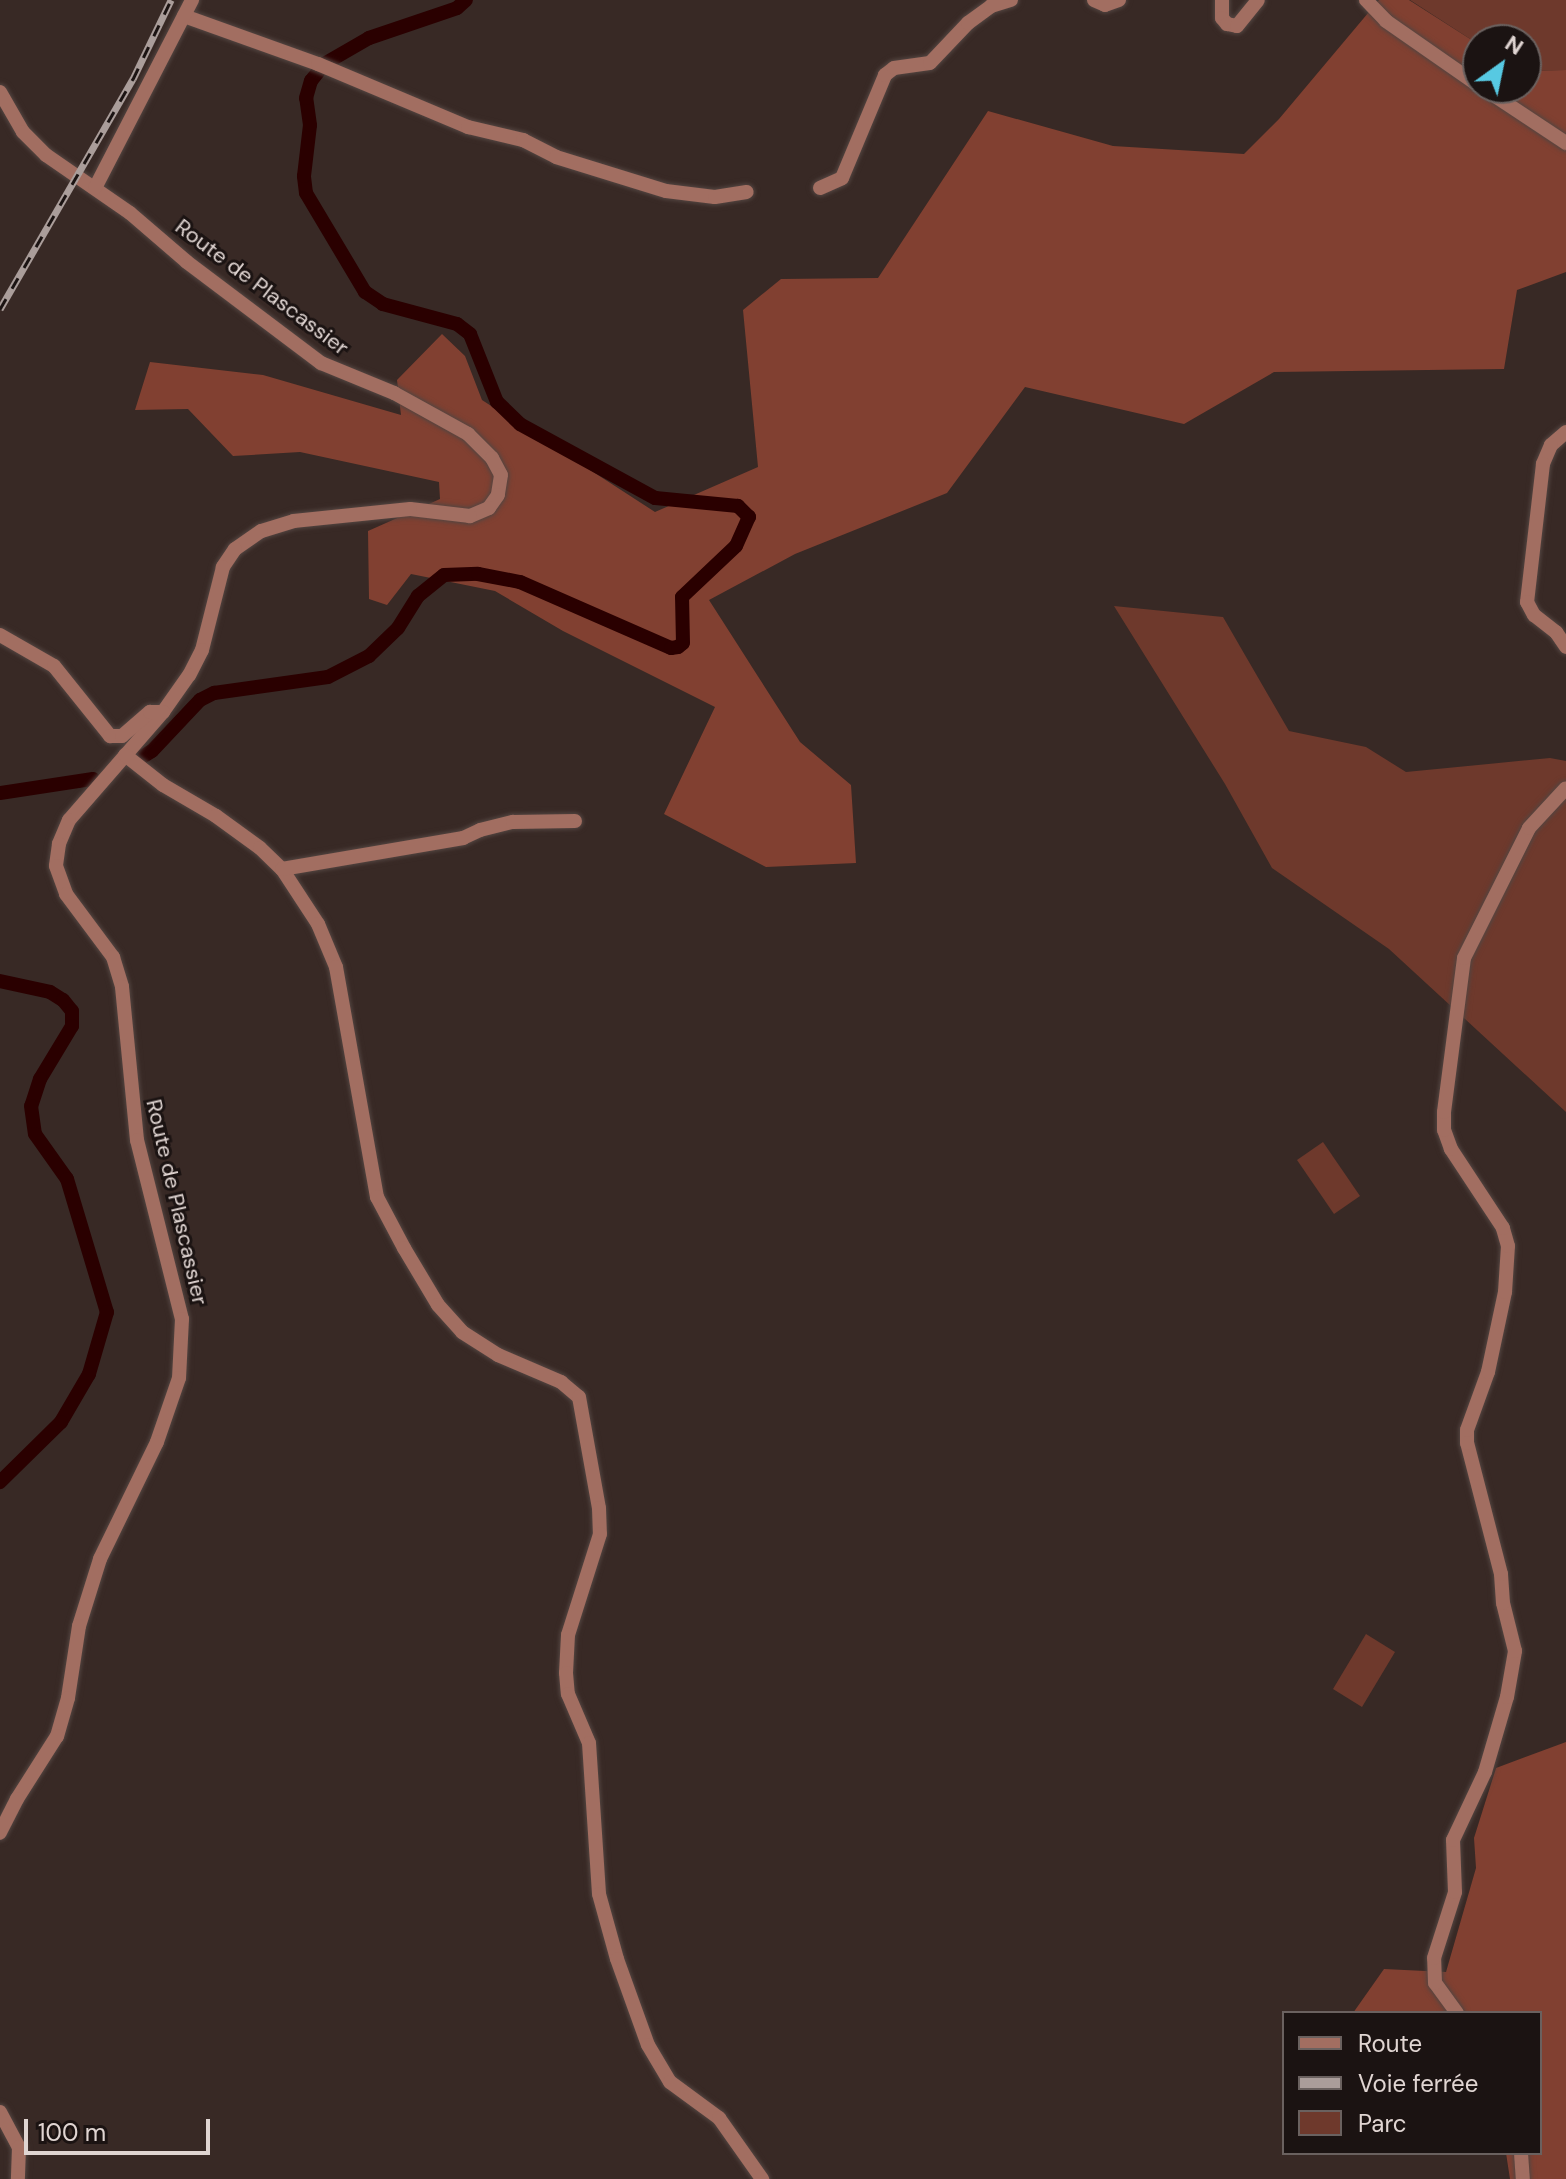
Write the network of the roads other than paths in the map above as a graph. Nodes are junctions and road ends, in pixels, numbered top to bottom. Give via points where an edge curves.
1 (192, 0) edge
2 (1011, 0) edge
3 (1094, 0) edge
4 (1119, 0) edge
5 (1222, 0) edge
6 (1258, 0) edge
7 (1366, 0) edge
8 (184, 16) junction
9 (1462, 74) edge
10 (0, 92) edge
11 (1507, 104) edge
12 (1566, 143) edge
13 (95, 188) junction
14 (820, 188) dead end
15 (747, 192) dead end
16 (1566, 432) edge
17 (0, 635) edge
18 (1566, 647) edge
19 (163, 712) junction
20 (125, 755) junction
21 (1566, 788) edge
22 (575, 821) dead end
23 (282, 869) junction
24 (0, 1833) edge
25 (1456, 2011) edge
26 (0, 2112) edge
27 (1521, 2155) edge
28 (18, 2179) edge
29 (762, 2179) edge
30 (1523, 2179) edge

1 - 8 street
2 - 14 street via 991,6 968,23 930,63 894,68 885,75 842,178
3 - 4 street via 1105,5
5 - 6 street via 1222,18 1237,26
7 - 9 street via 1410,40
8 - 13 street
8 - 15 street via 318,64 468,127 523,140 556,157 666,191 715,197
10 - 13 street, Route de Plascassier via 35,145
11 - 12 street
13 - 19 street, Route de Plascassier via 321,363 394,393 468,434 501,475 498,495 489,508 470,516 410,509 294,521 261,531 235,549 223,567 202,650
16 - 18 street via 1551,445 1543,464 1527,602
17 - 19 street via 54,666 110,736 122,736 150,712
19 - 20 street, Route de Plascassier
20 - 23 street via 216,816
20 - 24 street, Route de Plascassier via 69,820 56,866 66,894 113,957 122,987 137,1140 182,1319 179,1378 157,1442 100,1559 79,1626 57,1736
21 - 25 street via 1529,828 1464,958 1444,1112 1451,1149 1503,1228 1508,1246 1505,1292 1467,1443 1515,1651 1485,1772 1453,1840 1455,1892 1434,1958 1435,1983
22 - 23 street via 513,822 463,838
23 - 29 street via 318,924 336,967 377,1197 404,1248 438,1305 462,1332 498,1355 561,1382 579,1397 600,1534 568,1635 566,1673 568,1694 589,1743 599,1894 648,2045 670,2082 719,2118
26 - 28 street via 19,2147
27 - 30 street

